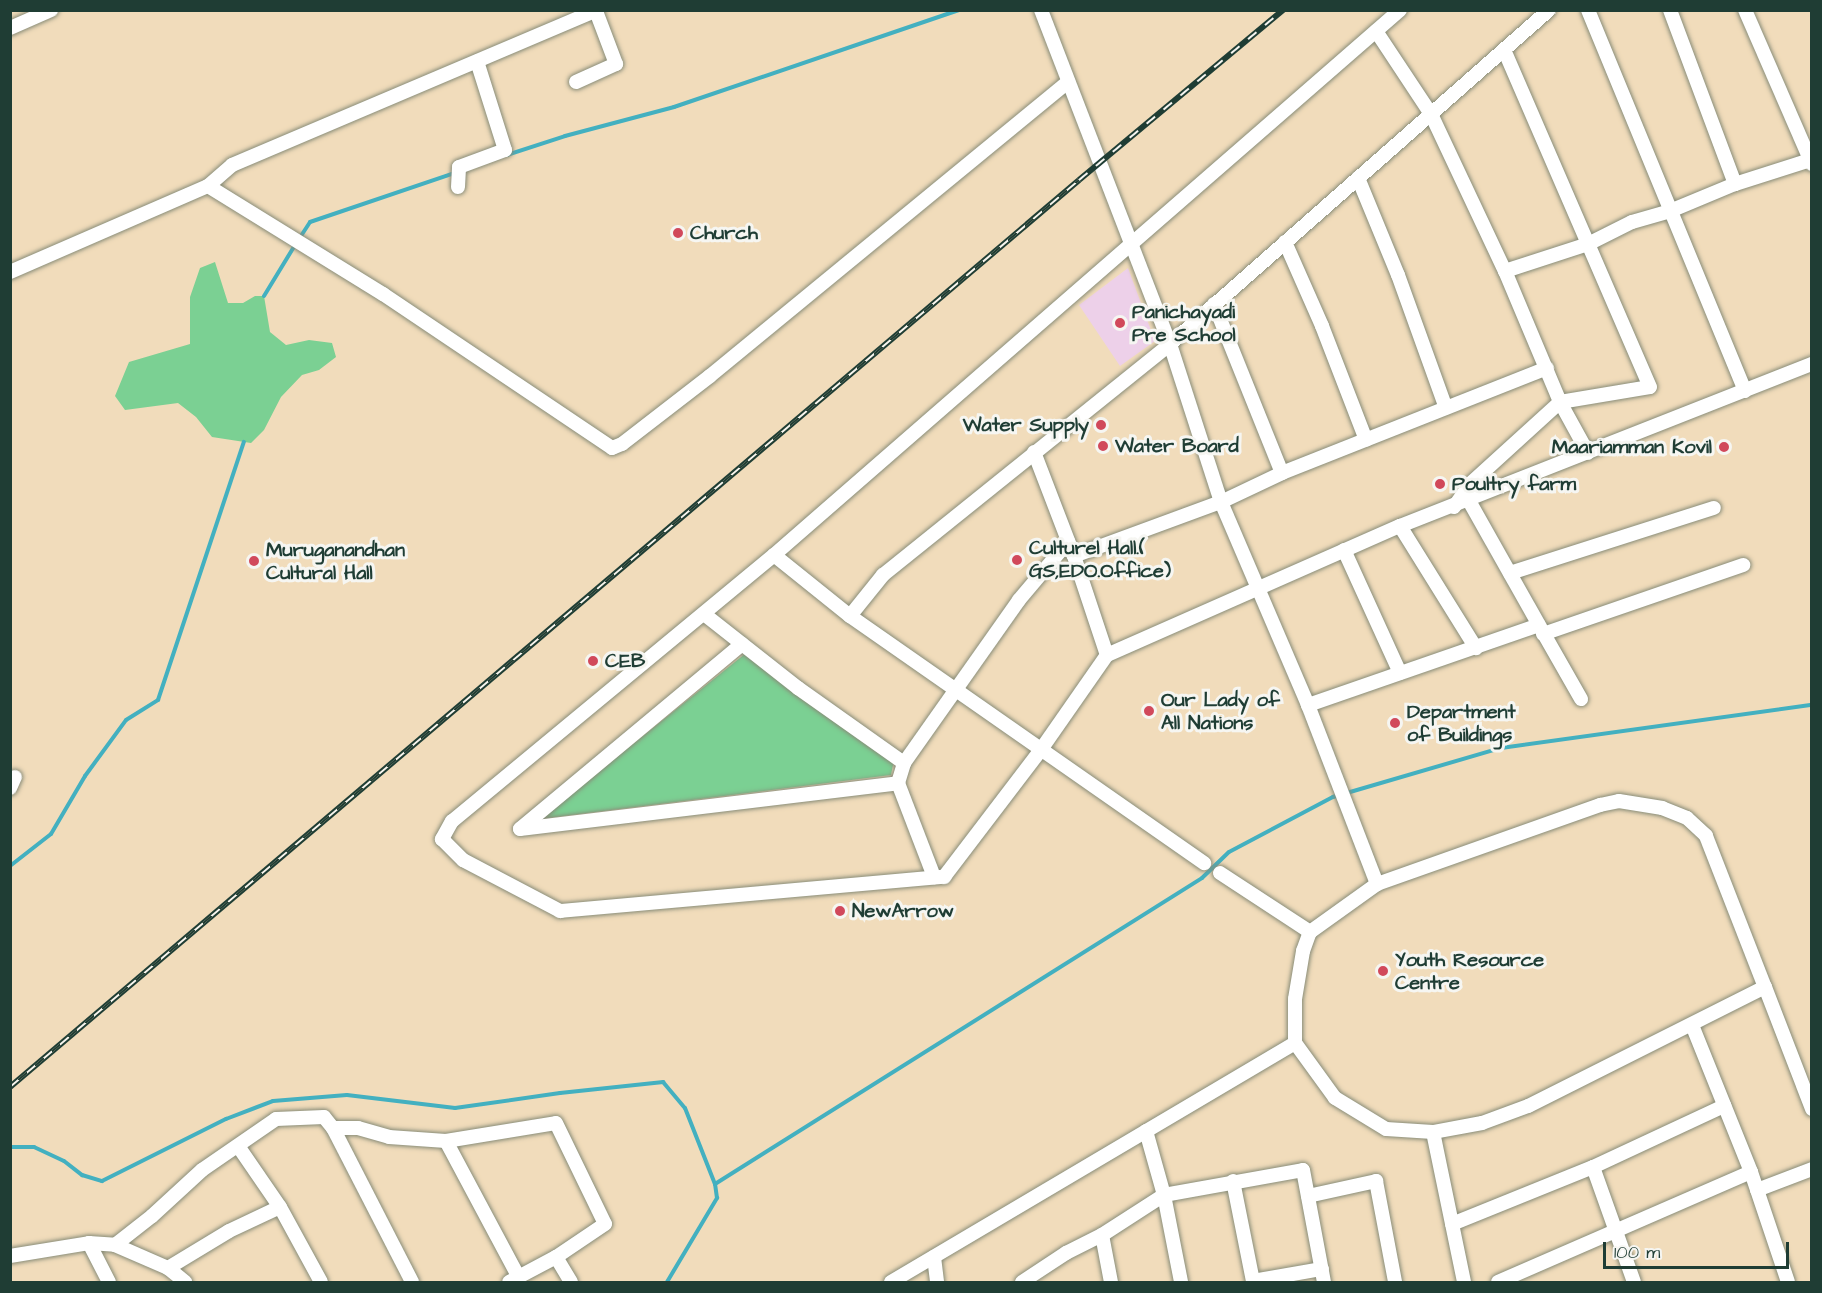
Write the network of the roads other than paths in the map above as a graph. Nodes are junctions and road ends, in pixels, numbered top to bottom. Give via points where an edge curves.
1 (51, 10) edge
2 (1041, 10) edge
3 (1400, 10) edge
4 (1549, 10) edge
5 (1588, 10) edge
6 (1670, 10) edge
7 (1745, 10) edge
8 (597, 11) edge
9 (10, 28) edge
10 (1376, 31) junction
11 (1504, 50) junction
12 (477, 61) junction
13 (576, 82) dead end
14 (1068, 82) junction
15 (1431, 114) junction
16 (1811, 162) edge
17 (1358, 178) junction
18 (1734, 184) junction
19 (208, 186) junction
20 (458, 187) dead end
21 (1670, 211) junction
22 (1285, 242) junction
23 (1131, 243) junction
24 (1588, 244) junction
25 (1505, 270) junction
26 (10, 272) edge
27 (1214, 304) junction
28 (1170, 344) junction
29 (1812, 364) edge
30 (1547, 368) junction
31 (1745, 391) junction
32 (1560, 402) junction
33 (1446, 408) junction
34 (1366, 440) junction
35 (1034, 452) junction
36 (1588, 453) junction
37 (1282, 473) junction
38 (1469, 501) junction
39 (1221, 502) junction
40 (1454, 507) junction
41 (1714, 508) dead end
42 (1400, 526) junction
43 (1068, 542) junction
44 (1344, 550) junction
45 (774, 555) junction
46 (1074, 556) junction
47 (1743, 565) dead end
48 (1510, 573) junction
49 (1256, 588) junction
50 (704, 614) junction
51 (850, 616) junction
52 (1541, 629) junction
53 (742, 644) junction
54 (1476, 648) junction
55 (1107, 655) junction
56 (1400, 673) junction
57 (956, 690) junction
58 (1581, 699) dead end
59 (1308, 705) junction
60 (1040, 751) junction
61 (904, 763) junction
62 (898, 783) junction
63 (1204, 863) dead end
64 (1221, 873) dead end
65 (934, 877) junction
66 (1377, 884) junction
67 (1310, 932) junction
68 (1765, 987) junction
69 (1692, 1024) junction
70 (1295, 1043) junction
71 (1724, 1106) junction
72 (1812, 1109) edge
73 (333, 1128) junction
74 (1146, 1131) junction
75 (1433, 1132) junction
76 (446, 1142) junction
77 (238, 1146) junction
78 (1593, 1167) junction
79 (1812, 1169) edge
80 (1751, 1172) junction
81 (1233, 1181) junction
82 (1757, 1190) junction
83 (1164, 1195) junction
84 (1308, 1196) junction
85 (280, 1207) junction
86 (1452, 1224) junction
87 (1616, 1232) junction
88 (1102, 1235) junction
89 (89, 1243) junction
90 (115, 1245) junction
91 (10, 1256) edge
92 (556, 1257) junction
93 (934, 1257) junction
94 (168, 1268) junction
95 (1323, 1276) edge
96 (514, 1280) edge
97 (1031, 1280) edge
98 (109, 1282) edge
99 (185, 1282) edge
100 (321, 1282) edge
101 (412, 1282) edge
102 (571, 1282) edge
103 (891, 1282) edge
104 (937, 1282) edge
105 (1111, 1282) edge
106 (1181, 1282) edge
107 (1395, 1282) edge
108 (1464, 1282) edge
109 (1498, 1282) edge
110 (1634, 1282) edge
111 (1788, 1282) edge

1 - 9 street
2 - 14 street
3 - 10 street
4 - 11 street
5 - 21 street
6 - 18 street
7 - 16 street
8 - 12 street
8 - 13 street via 616,64
10 - 15 street
10 - 23 street
11 - 15 street
11 - 24 street
12 - 19 street via 232,165
12 - 20 street via 505,150 459,167
14 - 19 street via 710,376 612,448 383,294
14 - 23 street
15 - 17 street
15 - 25 street
16 - 18 street
17 - 22 street
17 - 33 street
18 - 21 street
19 - 26 street
21 - 24 street via 1632,222
21 - 31 street
22 - 27 street
22 - 34 street
23 - 28 street
23 - 45 street
24 - 25 street
24 - 32 street via 1650,387
25 - 30 street
27 - 28 street
27 - 37 street
28 - 35 street
28 - 39 street
29 - 31 street
30 - 32 street
30 - 33 street
31 - 36 street
32 - 36 street
32 - 40 street via 1470,484
33 - 34 street
34 - 37 street
35 - 43 street
35 - 51 street via 883,575
36 - 38 street
37 - 39 street
38 - 40 street
38 - 48 street
39 - 46 street
39 - 49 street
40 - 42 street
41 - 48 street
42 - 44 street
42 - 54 street
43 - 46 street
43 - 57 street via 1019,600
44 - 49 street
44 - 56 street
45 - 50 street
45 - 51 street
46 - 55 street
47 - 52 street
48 - 52 street
49 - 55 street
49 - 59 street
50 - 53 street
50 - 65 street via 452,821 442,839 463,860 560,911
51 - 57 street
52 - 54 street
52 - 58 street
53 - 61 street
53 - 62 street via 520,829
54 - 56 street
55 - 60 street
56 - 59 street
57 - 60 street
57 - 61 street
59 - 66 street
60 - 63 street
60 - 65 street via 944,877
61 - 62 street
62 - 65 street
64 - 67 street
66 - 67 street
66 - 68 street via 1600,804 1619,801 1662,808 1687,818 1706,836
67 - 70 street via 1295,999
68 - 69 street
68 - 72 street
69 - 71 street
69 - 75 street via 1528,1106 1482,1123
70 - 74 street
70 - 75 street via 1335,1098 1386,1129
71 - 78 street
71 - 80 street
73 - 76 street via 358,1128 389,1137
73 - 77 street via 324,1117 276,1119
73 - 101 street
74 - 83 street
74 - 93 street
75 - 86 street
76 - 92 street via 556,1123 604,1224
76 - 96 street
77 - 85 street
77 - 90 street via 202,1170
78 - 86 street
78 - 87 street
79 - 82 street
80 - 82 street
80 - 87 street
81 - 83 street
81 - 84 street via 1303,1170
81 - 95 street via 1253,1281
82 - 111 street
83 - 88 street
83 - 106 street
84 - 95 street
84 - 107 street via 1376,1182
85 - 94 street via 229,1231
85 - 100 street
86 - 108 street
87 - 109 street
87 - 110 street
88 - 97 street via 1066,1253
88 - 105 street
89 - 90 street
89 - 91 street
89 - 98 street
90 - 94 street
92 - 96 street
92 - 102 street
93 - 103 street
93 - 104 street
94 - 99 street

